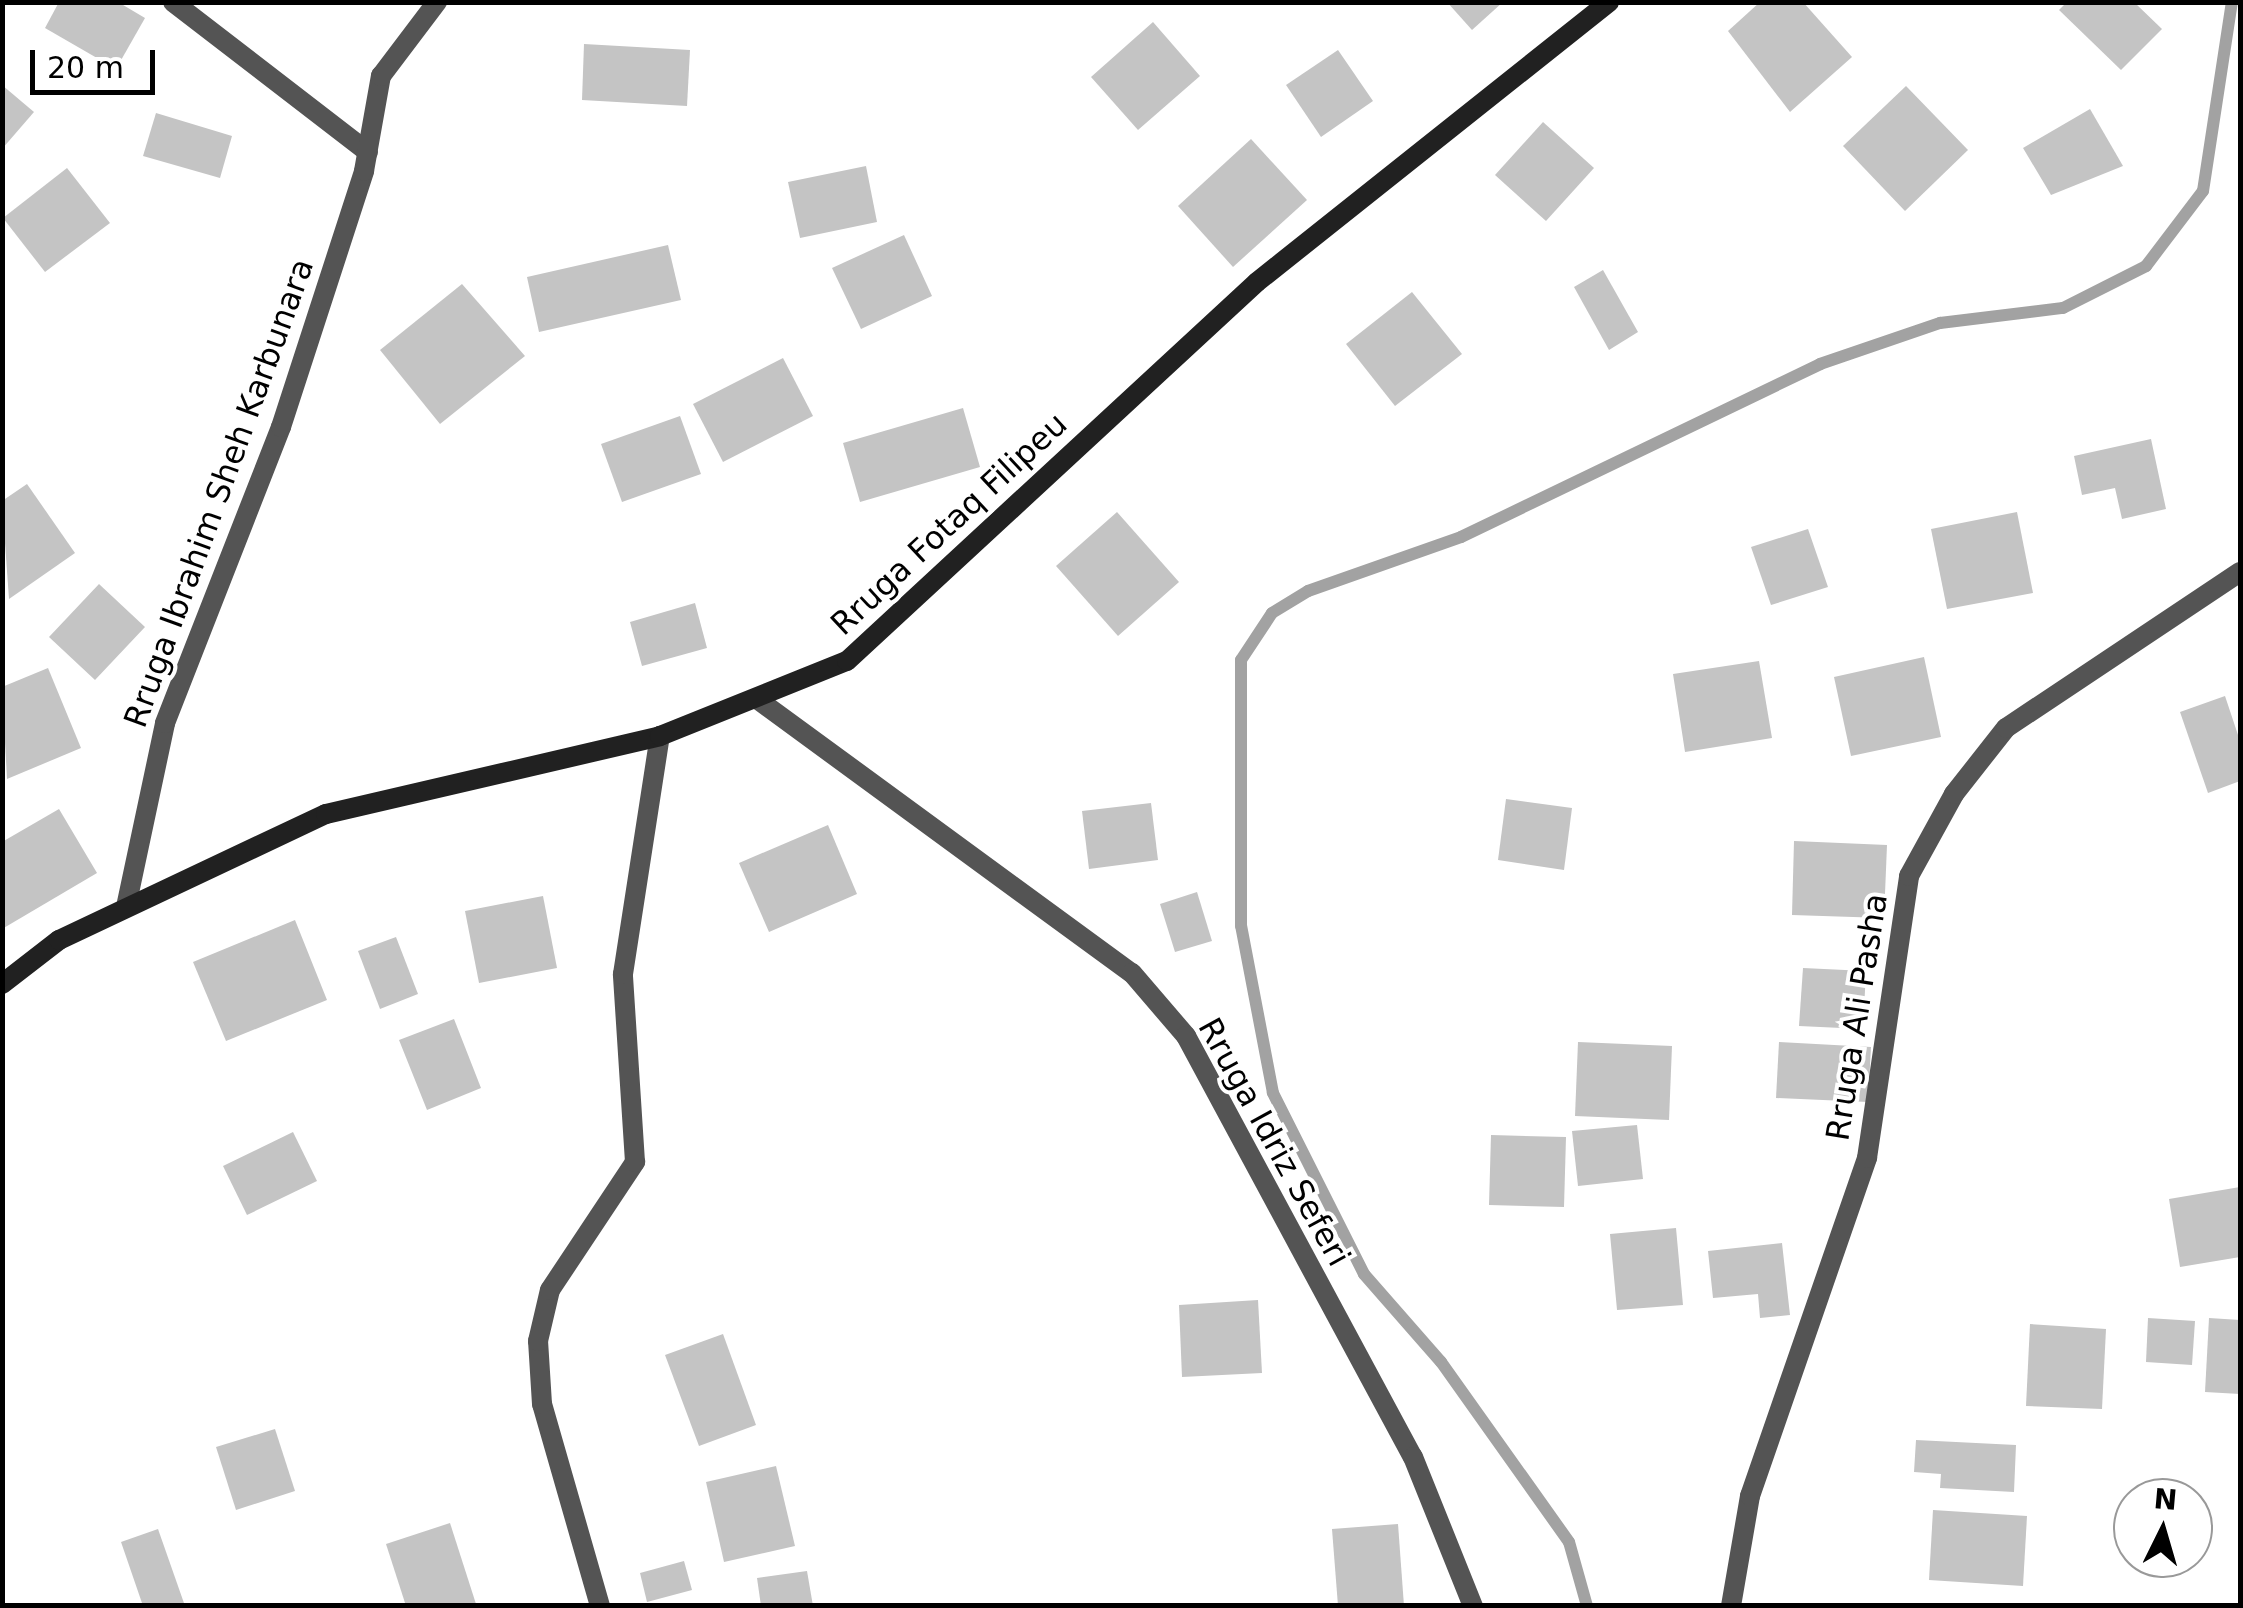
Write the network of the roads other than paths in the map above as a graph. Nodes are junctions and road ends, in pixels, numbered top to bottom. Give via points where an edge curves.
1 (173, 2) edge
2 (437, 2) edge
3 (1609, 2) edge
4 (368, 152) junction
5 (2240, 572) edge
6 (757, 699) junction
7 (660, 736) junction
8 (126, 907) junction
9 (2, 984) edge
10 (600, 1606) edge
11 (1474, 1606) edge
12 (1732, 1606) edge

1 - 4 street
2 - 4 street, Rruga Ibrahim Sheh Karbunara via 381,76
3 - 6 main road, Rruga Fotaq Filipeu via 1257,282 848,661
4 - 8 street, Rruga Ibrahim Sheh Karbunara via 243,534 164,724
5 - 12 street, Rruga Ali Pasha via 2006,728 1954,794 1910,876 1867,1158 1750,1496
6 - 7 main road, Rruga Fotaq Filipeu
6 - 11 street, Rruga Idriz Seferi via 1132,973 1186,1036 1412,1456
7 - 8 main road, Rruga Fotaq Filipeu via 326,814
7 - 10 street via 624,974 635,1162 550,1290 538,1341 542,1404
8 - 9 main road, Rruga Fotaq Filipeu via 59,940

